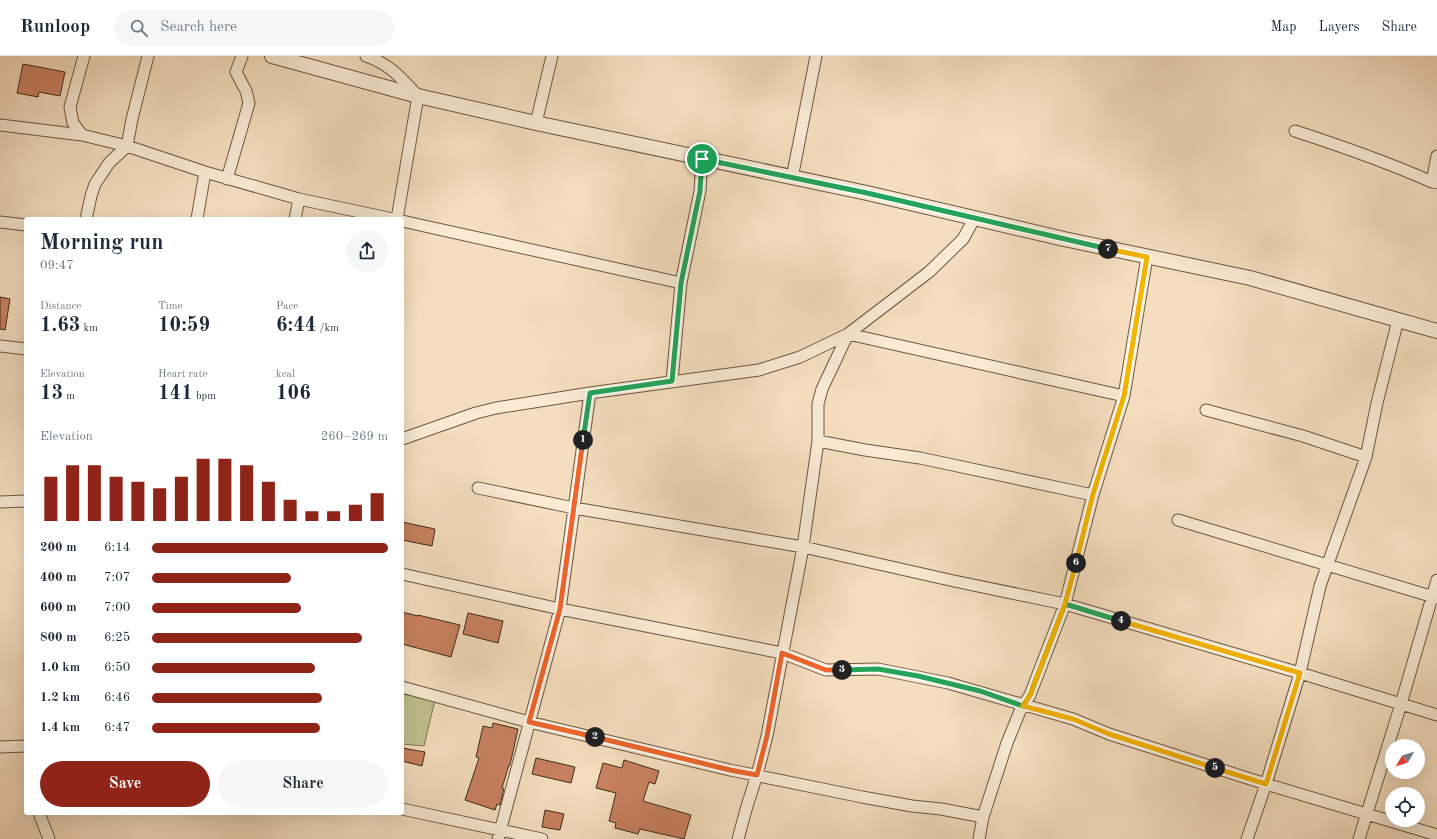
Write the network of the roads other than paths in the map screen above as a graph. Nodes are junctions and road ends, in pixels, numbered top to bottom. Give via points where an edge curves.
1 (84, 56) edge
2 (148, 56) edge
3 (242, 56) edge
4 (272, 56) edge
5 (366, 56) edge
6 (552, 56) edge
7 (816, 56) edge
8 (418, 96) junction
9 (536, 123) junction
10 (0, 125) edge
11 (1295, 131) dead end
12 (82, 135) junction
13 (127, 146) junction
14 (1437, 156) edge
15 (702, 159) junction
16 (205, 172) junction
17 (792, 178) junction
18 (227, 179) junction
19 (1435, 183) edge
20 (299, 199) junction
21 (86, 217) edge
22 (197, 217) edge
23 (295, 217) edge
24 (384, 217) edge
25 (397, 217) edge
26 (974, 219) junction
27 (404, 221) edge
28 (0, 222) edge
29 (24, 225) edge
30 (1147, 257) junction
31 (681, 283) junction
32 (1398, 320) junction
33 (1437, 331) edge
34 (848, 334) junction
35 (0, 346) edge
36 (24, 349) edge
37 (672, 381) junction
38 (590, 393) junction
39 (1124, 396) junction
40 (1206, 410) dead end
41 (404, 438) edge
42 (818, 441) junction
43 (1366, 457) junction
44 (478, 488) dead end
45 (1093, 494) junction
46 (24, 501) edge
47 (0, 502) edge
48 (574, 508) junction
49 (1178, 520) dead end
50 (803, 547) junction
51 (1328, 565) junction
52 (404, 574) edge
53 (1437, 580) edge
54 (1435, 597) edge
55 (1065, 604) junction
56 (560, 609) junction
57 (782, 653) junction
58 (1300, 673) junction
59 (404, 688) edge
60 (1401, 704) junction
61 (1023, 706) junction
62 (1437, 715) edge
63 (529, 722) junction
64 (24, 746) edge
65 (0, 747) edge
66 (757, 775) junction
67 (1266, 784) junction
68 (404, 810) edge
69 (1368, 813) junction
70 (40, 815) edge
71 (984, 817) junction
72 (499, 834) edge
73 (1437, 835) edge
74 (49, 839) edge
75 (542, 839) edge
76 (738, 839) edge
77 (979, 839) edge
78 (1248, 839) edge
79 (1359, 839) edge

1 - 12 street via 70,107 73,123
2 - 13 street
3 - 18 street via 236,72 249,103
4 - 8 street
5 - 8 street via 393,69
6 - 9 street
7 - 17 street
8 - 9 street
8 - 25 street
9 - 15 street
10 - 12 street
11 - 19 street via 1374,157
12 - 13 street
13 - 16 street
13 - 21 street via 109,163 95,184
14 - 19 street
15 - 17 street
15 - 31 street via 700,191
16 - 18 street
16 - 22 street
17 - 26 street
18 - 20 street
20 - 23 street
20 - 24 street
26 - 30 street
26 - 34 street via 963,239 929,272
27 - 31 street
28 - 29 street
30 - 32 street via 1250,278
30 - 39 street
31 - 37 street
32 - 33 street
32 - 43 street
34 - 37 street via 800,357 759,370
34 - 39 street
34 - 42 street via 822,389 818,404
35 - 36 street
37 - 38 street
38 - 41 street via 496,408
38 - 48 street
39 - 45 street
40 - 43 street via 1303,436
42 - 45 street via 920,458
42 - 50 street
43 - 51 street
44 - 48 street
45 - 55 street
46 - 47 street
48 - 50 street
48 - 56 street
49 - 51 street
50 - 55 street
50 - 57 street
51 - 54 street
51 - 58 street via 1320,586
52 - 56 street
53 - 54 street
54 - 60 street
55 - 58 street
55 - 61 street via 1030,695
56 - 57 street
56 - 63 street
57 - 61 street via 826,670 878,669 980,691
57 - 66 street
58 - 60 street
58 - 67 street
59 - 63 street
60 - 62 street
60 - 69 street
61 - 67 street via 1073,719 1109,734
61 - 71 street via 1007,743
63 - 66 street
63 - 72 street
64 - 65 street
66 - 71 street via 862,797
66 - 76 street
67 - 69 street
67 - 78 street
68 - 72 street
69 - 73 street
69 - 79 street
70 - 74 street
71 - 77 street
72 - 75 street

